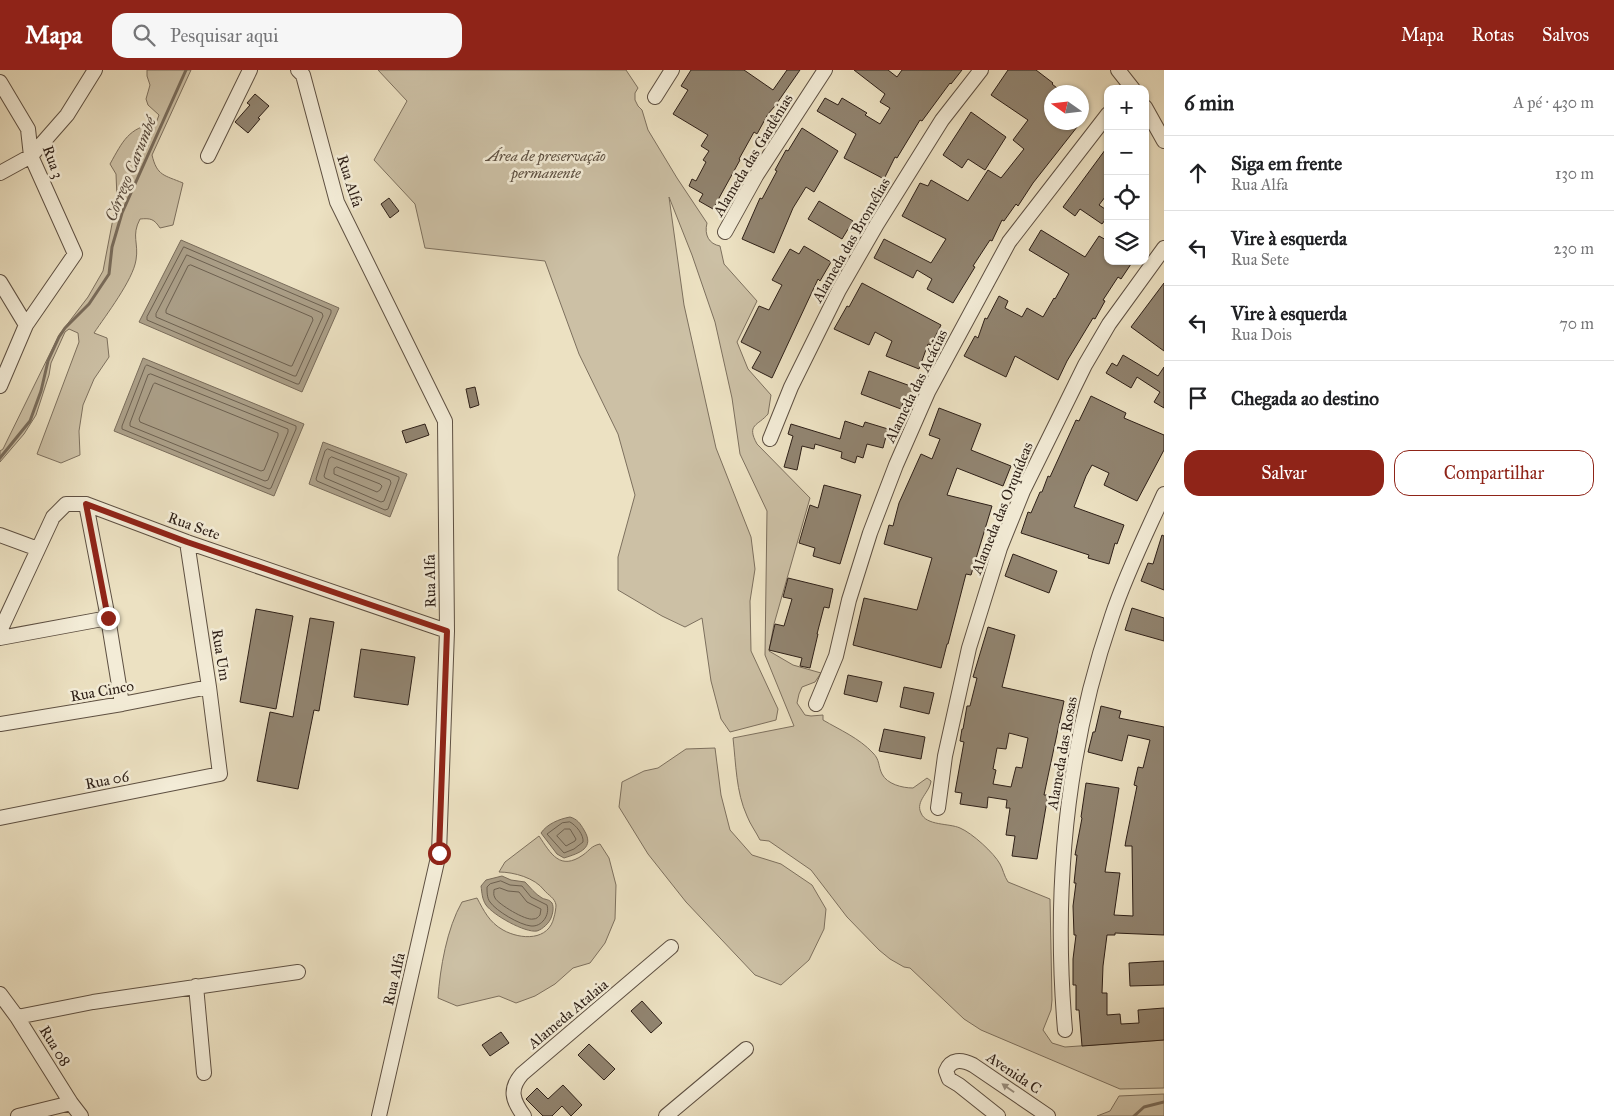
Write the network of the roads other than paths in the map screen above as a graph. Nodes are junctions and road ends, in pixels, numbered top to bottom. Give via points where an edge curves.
1 (95, 70) edge
2 (250, 70) edge
3 (298, 70) edge
4 (672, 70) edge
5 (825, 70) edge
6 (981, 70) edge
7 (0, 82) edge
8 (655, 97) dead end
9 (1149, 114) edge
10 (1104, 119) edge
11 (1164, 141) edge
12 (31, 156) junction
13 (208, 156) dead end
14 (0, 173) edge
15 (725, 232) dead end
16 (1164, 248) edge
17 (0, 282) edge
18 (26, 325) junction
19 (0, 386) edge
20 (770, 439) dead end
21 (1164, 494) edge
22 (86, 504) junction
23 (0, 535) edge
24 (187, 542) junction
25 (38, 549) junction
26 (108, 618) junction
27 (0, 631) edge
28 (447, 631) junction
29 (0, 638) edge
30 (210, 687) junction
31 (122, 704) junction
32 (816, 704) dead end
33 (0, 724) edge
34 (220, 774) joint
35 (938, 808) dead end
36 (0, 818) edge
37 (671, 947) dead end
38 (298, 972) dead end
39 (196, 986) junction
40 (0, 994) edge
41 (17, 1017) junction
42 (1064, 1030) dead end
43 (746, 1049) dead end
44 (204, 1073) dead end
45 (71, 1103) junction
46 (18, 1116) edge
47 (81, 1116) edge
48 (380, 1116) edge
49 (524, 1116) edge
50 (666, 1116) edge
51 (998, 1116) edge
52 (1048, 1116) edge

1 - 12 street via 68,115
2 - 13 street
3 - 28 street, Rua Alfa via 303,75 336,202 445,421
4 - 8 street
5 - 15 street, Alameda das Gardênias via 756,176
6 - 20 street, Alameda das Bromélias via 942,120 839,290 791,387
7 - 12 street, Rua 3 via 28,129
9 - 11 street
10 - 32 street, Alameda das Acácias via 1009,242 928,392 870,533 836,656
12 - 14 street
12 - 18 street, Rua 3 via 75,254
16 - 35 street, Alameda das Orquídeas via 1109,324 1085,365 1023,491 1000,548 969,648 949,737
17 - 18 street
18 - 19 street
21 - 42 street, Alameda das Rosas via 1112,615 1075,755 1063,858 1060,922
22 - 24 street, Rua Sete
22 - 25 street, Rua Sete via 66,504 53,517
22 - 26 street
23 - 25 street
24 - 28 street, Rua Sete
24 - 30 street, Rua Um
25 - 27 street, Rua Sete
26 - 29 street
26 - 31 street
28 - 48 street, Rua Alfa via 439,853
30 - 31 street, Rua Cinco
30 - 34 street, Rua Um
31 - 33 street, Rua Cinco
34 - 36 street, Rua 06
37 - 49 street, Alameda Atalaia via 514,1082 515,1102
38 - 39 street
39 - 41 street
39 - 44 street
40 - 41 street, Rua 08
41 - 45 street, Rua 08
43 - 50 street
45 - 46 street
45 - 47 street, Rua 08
52 -> 51 street, Avenida C via 973,1064 964,1061 949,1064 946,1071 949,1079

